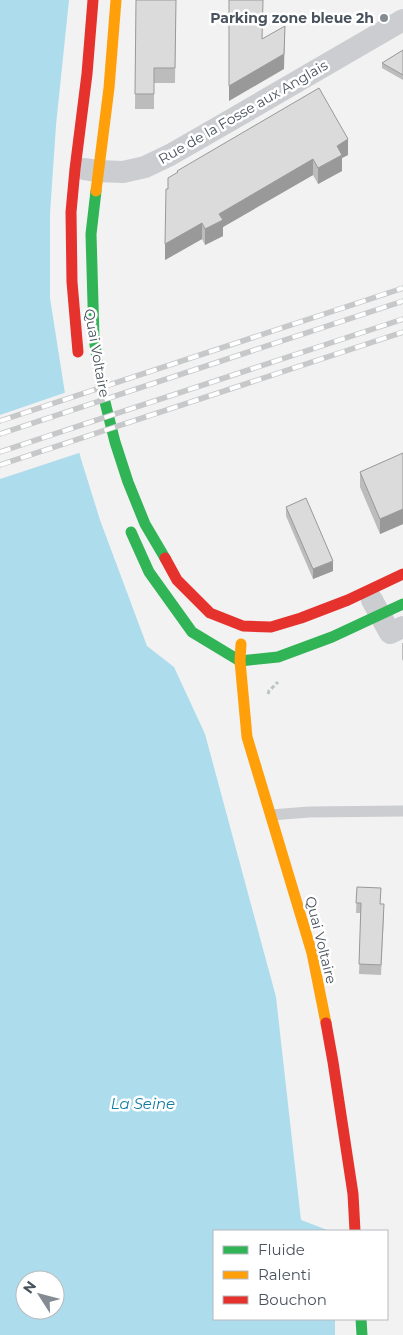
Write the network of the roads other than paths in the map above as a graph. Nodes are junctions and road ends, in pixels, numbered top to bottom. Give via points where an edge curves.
1 (93, 0) edge
2 (116, 0) edge
3 (403, 20) edge
4 (75, 167) junction
5 (98, 171) junction
6 (81, 362) dead end
7 (124, 519) dead end
8 (403, 574) edge
9 (367, 590) junction
10 (403, 604) edge
11 (380, 615) junction
12 (243, 626) junction
13 (403, 627) edge
14 (240, 661) junction
15 (403, 811) edge
16 (271, 815) junction
17 (355, 1230) edge
18 (361, 1320) edge
19 (362, 1335) edge

1 - 4 street, Quai Voltaire
2 - 5 street, Quai Voltaire
3 - 5 street, Rue de la Fosse aux Anglais via 170,155 145,167 123,172
4 - 5 street, Rue de la Fosse aux Anglais
4 - 6 street, Quai Voltaire via 70,262
5 - 12 street, Quai Voltaire via 91,234 94,338 101,386 115,442 144,524 177,580 210,613
7 - 14 street via 149,572 192,632
8 - 9 street
9 - 11 street
9 - 12 street via 271,627
10 - 11 street
11 - 13 street via 390,633
11 - 14 street via 278,657
12 - 14 street, Quai Voltaire
14 - 16 street, Quai Voltaire via 247,737
15 - 16 lane
16 - 17 street, Quai Voltaire via 313,962 333,1062 353,1194
18 - 19 street

